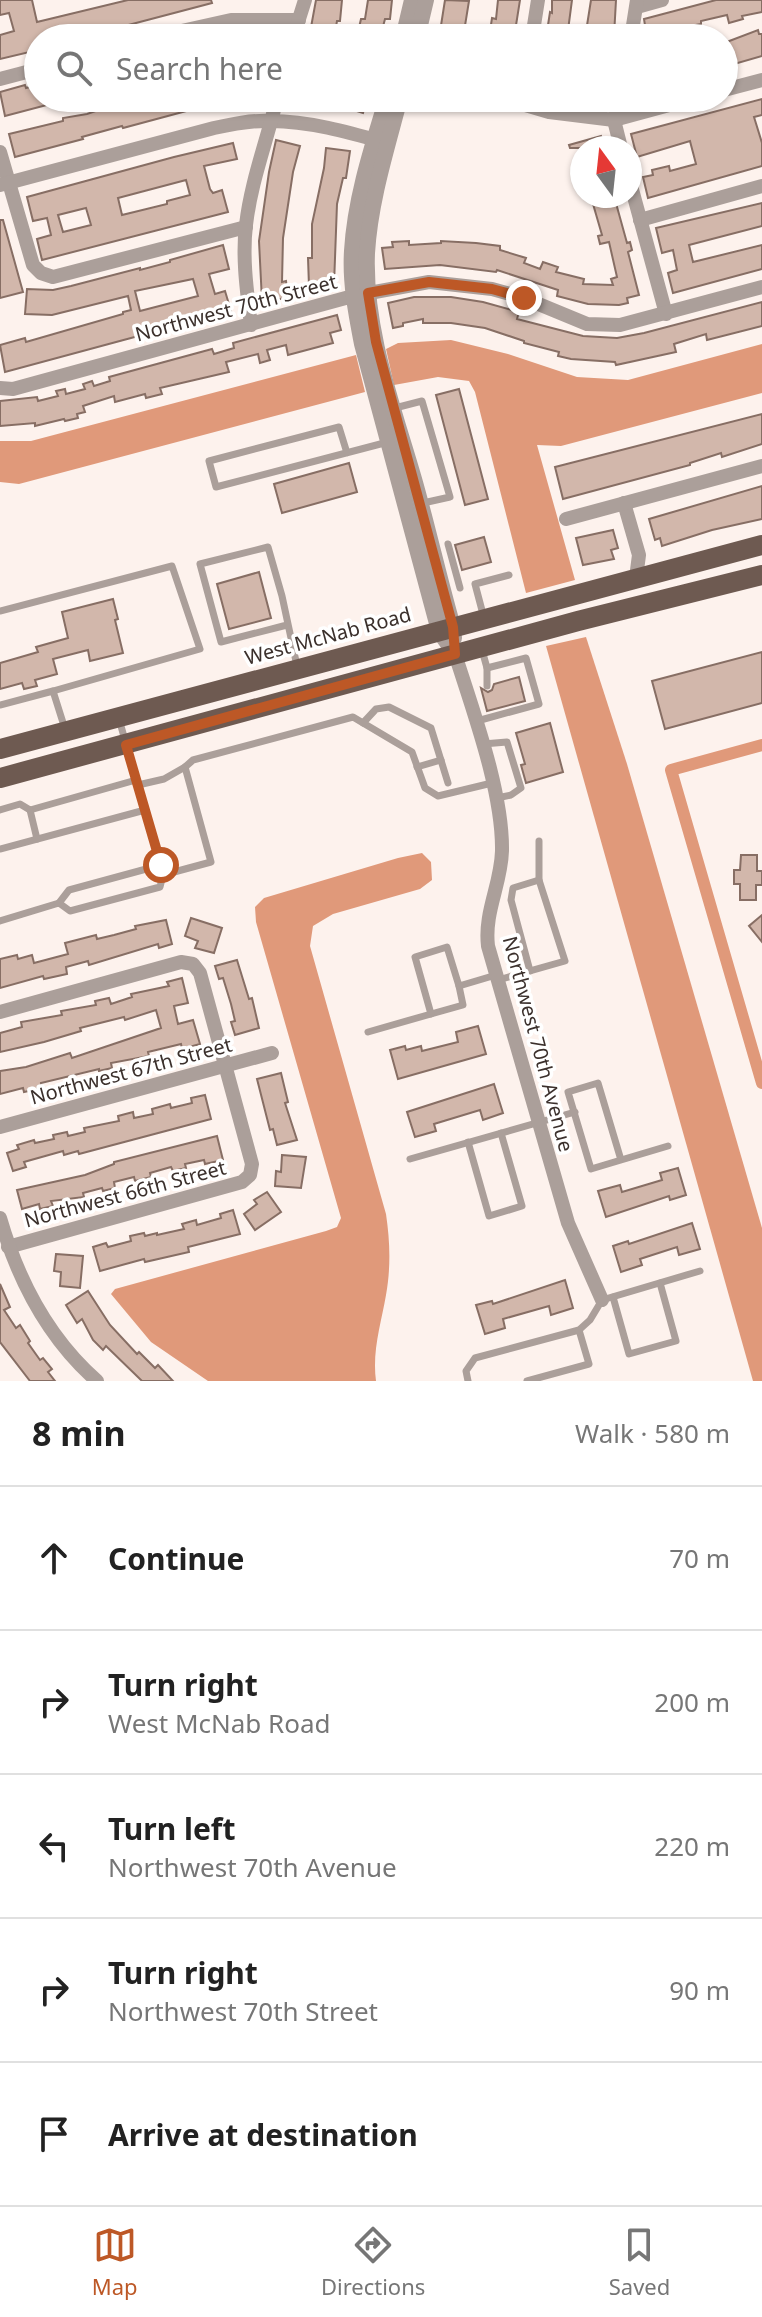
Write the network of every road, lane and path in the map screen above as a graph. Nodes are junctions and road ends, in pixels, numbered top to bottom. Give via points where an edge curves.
1 (305, 0) edge
2 (412, 0) edge
3 (426, 0) edge
4 (538, 0) edge
5 (662, 0) edge
6 (637, 3) edge
7 (299, 20) junction
8 (213, 24) edge
9 (298, 24) edge
10 (406, 24) edge
11 (420, 24) edge
12 (534, 24) edge
13 (633, 24) edge
14 (24, 73) edge
15 (0, 79) edge
16 (762, 80) edge
17 (738, 86) edge
18 (273, 112) edge
19 (385, 112) edge
20 (394, 112) edge
21 (549, 112) edge
22 (616, 112) edge
23 (643, 112) edge
24 (271, 120) junction
25 (614, 120) junction
26 (618, 136) edge
27 (381, 141) junction
28 (0, 152) edge
29 (4, 184) edge
30 (762, 186) edge
31 (637, 208) edge
32 (640, 220) junction
33 (246, 227) junction
34 (762, 287) edge
35 (361, 294) junction
36 (666, 314) junction
37 (251, 325) junction
38 (0, 388) edge
39 (388, 410) junction
40 (388, 442) junction
41 (347, 453) junction
42 (762, 466) edge
43 (421, 503) junction
44 (624, 503) junction
45 (566, 519) dead end
46 (448, 544) dead end
47 (762, 545) edge
48 (509, 575) dead end
49 (762, 575) edge
50 (636, 578) junction
51 (475, 584) junction
52 (452, 590) junction
53 (0, 611) edge
54 (484, 619) junction
55 (287, 625) junction
56 (446, 629) junction
57 (527, 635) junction
58 (481, 648) junction
59 (455, 654) junction
60 (526, 658) junction
61 (487, 668) junction
62 (298, 669) junction
63 (487, 686) dead end
64 (53, 691) junction
65 (0, 705) edge
66 (118, 717) junction
67 (476, 721) junction
68 (363, 723) junction
69 (66, 731) junction
70 (483, 744) junction
71 (126, 745) junction
72 (0, 749) edge
73 (441, 760) junction
74 (185, 767) junction
75 (417, 767) junction
76 (0, 778) edge
77 (137, 782) junction
78 (448, 783) dead end
79 (492, 783) junction
80 (495, 798) junction
81 (0, 810) edge
82 (30, 810) junction
83 (145, 810) junction
84 (37, 839) junction
85 (539, 841) dead end
86 (0, 849) edge
87 (161, 865) junction
88 (163, 875) junction
89 (539, 880) junction
90 (59, 903) junction
91 (0, 921) edge
92 (530, 971) junction
93 (497, 978) junction
94 (459, 986) junction
95 (0, 1012) edge
96 (431, 1014) junction
97 (368, 1032) dead end
98 (272, 1053) dead end
99 (227, 1066) junction
100 (575, 1112) junction
101 (538, 1122) junction
102 (0, 1127) edge
103 (501, 1133) junction
104 (468, 1142) junction
105 (668, 1146) dead end
106 (410, 1159) dead end
107 (621, 1160) junction
108 (0, 1218) edge
109 (8, 1247) junction
110 (700, 1271) dead end
111 (660, 1283) junction
112 (607, 1299) junction
113 (579, 1330) junction
114 (97, 1381) edge
115 (468, 1381) edge
116 (527, 1381) edge

1 - 7 street
2 - 10 street
3 - 11 street
4 - 12 street
5 - 6 street
6 - 13 street
7 - 8 street
7 - 9 street
14 - 15 street
16 - 17 street
18 - 24 street
19 - 27 street, Northwest 70th Avenue
20 - 27 street, Northwest 70th Avenue
21 - 25 street
22 - 25 street
23 - 25 street
24 - 27 street
24 - 29 street via 214,128
24 - 33 street
25 - 26 street
27 - 35 street, Northwest 70th Avenue
28 - 29 street
29 - 33 street via 33,265 53,277
30 - 32 street
31 - 32 street
32 - 36 street
33 - 37 street
34 - 36 street, Northwest 70th Street
35 - 36 street, Northwest 70th Street via 429,282 462,284 524,298 587,324 620,325
35 - 37 street, Northwest 70th Street
35 - 39 street, Northwest 70th Avenue
37 - 38 street, Northwest 70th Street via 13,389
39 - 40 street, Northwest 70th Avenue
39 - 43 street, Northwest 70th Avenue
39 - 43 lane via 422,401 450,497
40 - 41 lane
40 - 56 street, Northwest 70th Avenue
41 - 41 lane via 216,487 209,461 339,427
42 - 44 street
43 - 52 street, Northwest 70th Avenue
44 - 45 street
44 - 50 street via 639,555
46 - 52 lane
47 - 50 main road, West McNab Road
48 - 51 lane
49 - 57 main road
50 - 54 main road, West McNab Road
51 - 52 lane
51 - 54 lane
52 - 56 street, Northwest 70th Avenue
53 - 64 lane via 172,566 200,649
54 - 56 main road, West McNab Road
55 - 55 lane via 268,547 200,564 221,642
55 - 62 lane
56 - 59 street, Northwest 70th Avenue
56 - 62 main road, West McNab Road
57 - 58 main road
57 - 60 lane
58 - 59 main road
58 - 61 lane
59 - 67 street, Northwest 70th Avenue
59 - 71 main road
60 - 61 lane
60 - 67 lane via 539,704
61 - 63 lane
62 - 66 main road, West McNab Road
64 - 65 lane
64 - 69 lane
66 - 69 main road, West McNab Road
66 - 71 lane
67 - 70 street, Northwest 70th Avenue
68 - 73 lane via 376,709 389,707 431,728
68 - 74 lane via 353,717 193,760
68 - 75 lane via 412,752
69 - 72 main road, West McNab Road
70 - 79 street, Northwest 70th Avenue
70 - 80 lane via 507,742 521,788
71 - 76 main road
71 - 77 lane
73 - 75 lane
73 - 78 lane
74 - 77 lane via 164,779
74 - 88 lane via 211,862
75 - 79 lane via 425,788 438,796
77 - 82 lane
77 - 83 lane
79 - 80 street, Northwest 70th Avenue
80 - 93 street, Northwest 70th Avenue via 502,850 486,927
81 - 82 lane via 20,804
82 - 84 lane
83 - 84 lane
83 - 87 lane
84 - 86 lane
85 - 89 lane
87 - 88 lane
87 - 90 lane via 69,890
88 - 90 lane via 160,887 70,911
89 - 92 lane via 513,888 511,900
89 - 92 lane via 565,961
90 - 91 lane
92 - 93 lane
93 - 94 lane
93 - 101 street, Northwest 70th Avenue
94 - 96 lane via 463,1005
94 - 96 lane via 447,947 415,957
95 - 99 street via 181,962 193,964
96 - 97 lane
98 - 99 street, Northwest 67th Street
99 - 102 street, Northwest 67th Street
99 - 109 street, Northwest 66th Street via 252,1164 242,1182
100 - 101 lane
100 - 107 lane via 591,1169
100 - 107 lane via 568,1092 598,1083
101 - 103 lane
101 - 112 street, Northwest 70th Avenue via 568,1223
103 - 104 lane
103 - 104 lane via 522,1206 489,1216
104 - 106 lane
105 - 107 lane
108 - 109 street
109 - 114 street via 48,1326
110 - 111 lane
111 - 112 lane
111 - 112 lane via 676,1341 629,1354
112 - 113 lane
113 - 115 lane via 475,1358 466,1371
113 - 116 lane via 589,1364

